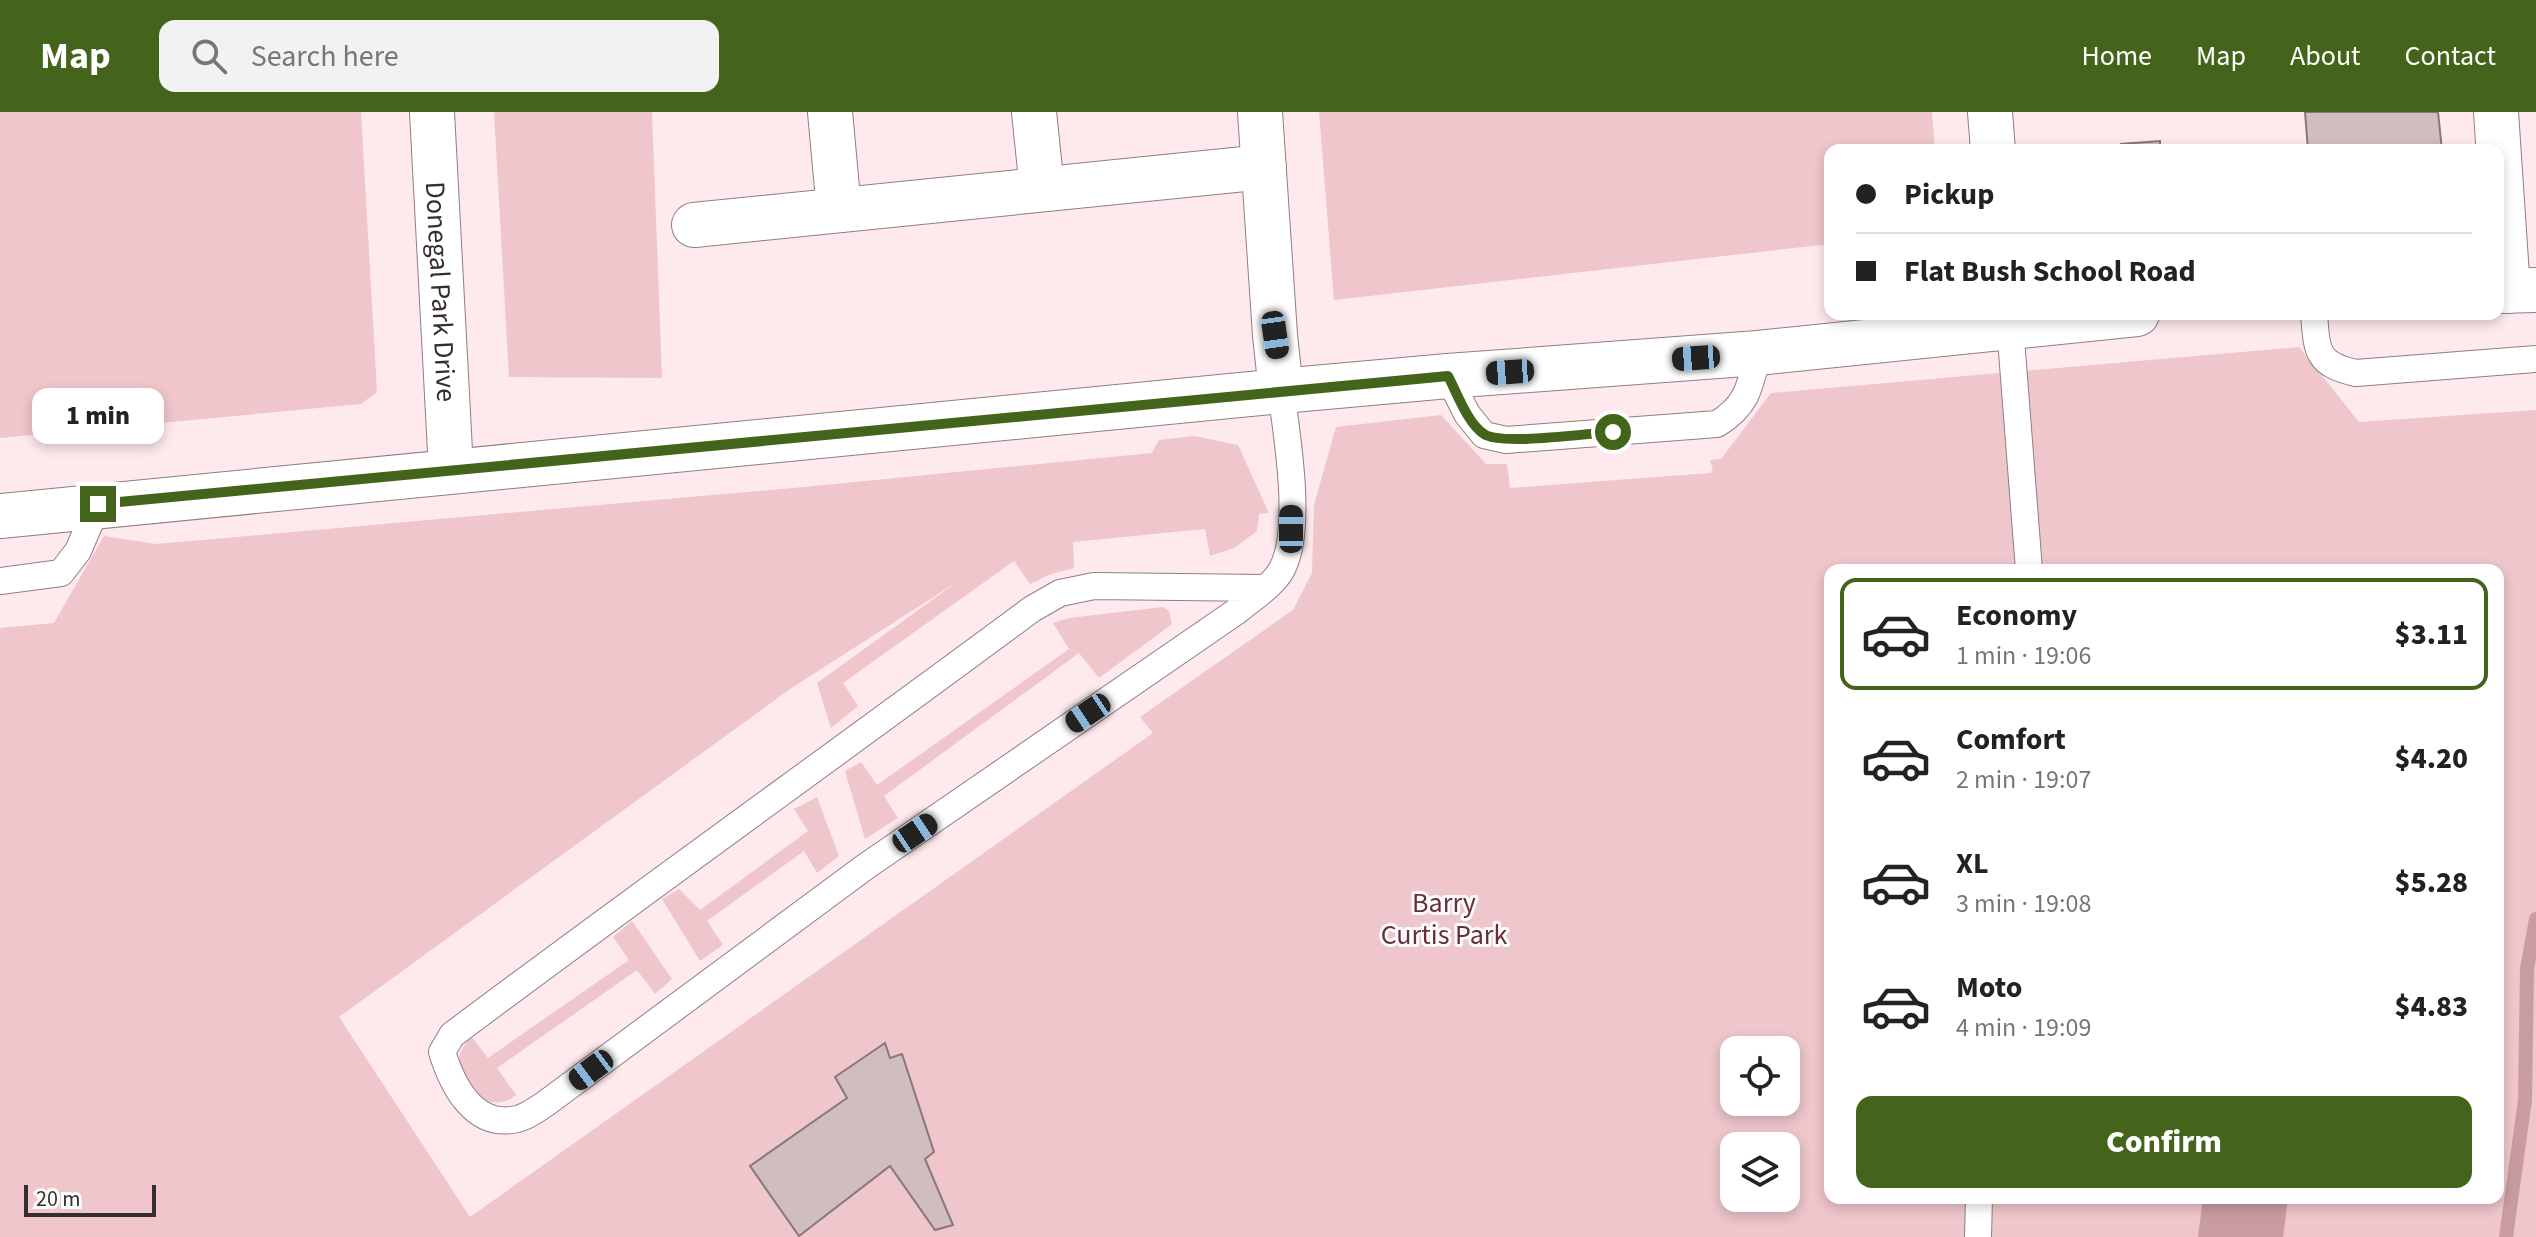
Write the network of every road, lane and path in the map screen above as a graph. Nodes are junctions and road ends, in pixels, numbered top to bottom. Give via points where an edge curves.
1 (432, 112) edge
2 (830, 112) edge
3 (1034, 112) edge
4 (1260, 112) edge
5 (1990, 112) edge
6 (2496, 112) edge
7 (1993, 144) edge
8 (2499, 144) edge
9 (1264, 167) junction
10 (1042, 189) junction
11 (2504, 191) edge
12 (839, 210) junction
13 (694, 225) dead end
14 (2514, 290) edge
15 (2009, 320) edge
16 (2315, 320) edge
17 (1758, 353) junction
18 (2536, 359) edge
19 (1448, 376) junction
20 (1281, 391) junction
21 (451, 470) junction
22 (98, 504) junction
23 (0, 516) edge
24 (2029, 564) edge
25 (0, 581) edge
26 (1264, 588) junction
27 (1979, 1204) edge
28 (1978, 1237) edge

1 - 21 main road, Donegal Park Drive
2 - 12 main road
3 - 10 main road
4 - 9 main road
5 - 7 main road
6 - 8 main road
9 - 10 main road
9 - 20 main road
10 - 12 main road
11 - 14 main road
12 - 13 main road
15 - 17 main road
15 - 24 lane
16 - 18 lane via 2317,348 2334,368 2356,373
17 - 19 main road
17 - 19 lane via 1748,395 1717,424 1506,440 1484,435
19 - 20 main road
20 - 21 main road
20 - 26 lane via 1291,459 1291,529 1286,559
21 - 22 main road
22 - 23 main road
22 - 25 lane via 78,551 61,573
26 - 26 lane via 865,867 545,1104 519,1119 495,1121 472,1109 450,1077 442,1052 452,1035 1041,604 1060,593 1094,586
27 - 28 lane

